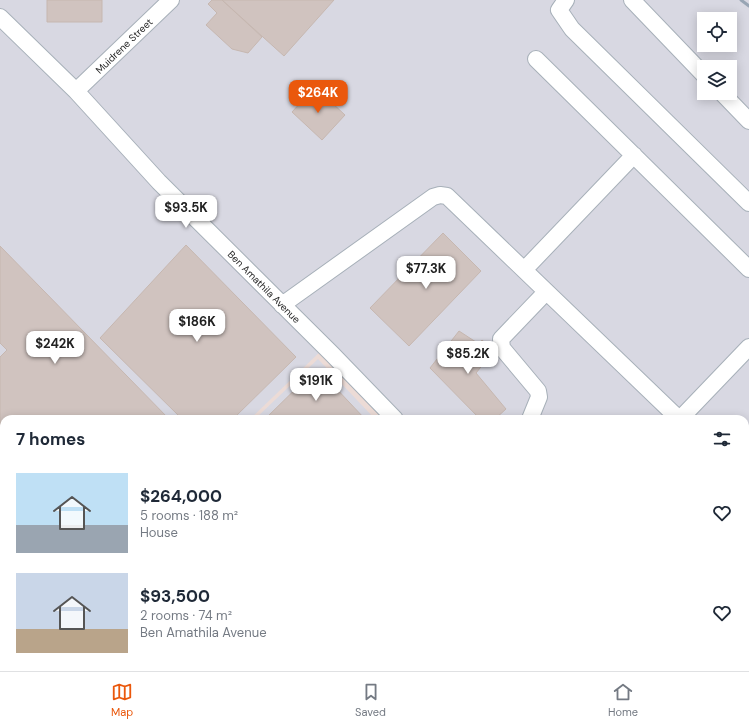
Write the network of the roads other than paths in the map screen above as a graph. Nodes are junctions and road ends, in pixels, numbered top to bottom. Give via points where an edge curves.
1 (171, 0) edge
2 (566, 0) edge
3 (632, 0) edge
4 (0, 17) edge
5 (536, 59) dead end
6 (697, 67) edge
7 (76, 91) junction
8 (729, 100) edge
9 (749, 121) edge
10 (634, 155) junction
11 (749, 203) edge
12 (749, 269) edge
13 (524, 270) junction
14 (546, 292) junction
15 (282, 305) junction
16 (749, 347) edge
17 (390, 415) edge
18 (532, 415) edge
19 (675, 415) edge
20 (683, 415) edge

1 - 7 street, Muidrene Street
2 - 11 street via 559,10 572,29
3 - 6 street
4 - 7 street, Ben Amathila Avenue
5 - 10 street
7 - 15 street, Ben Amathila Avenue via 159,182
8 - 9 street
10 - 12 street
10 - 13 street
13 - 14 street
13 - 15 street via 447,196 440,195 433,197
14 - 18 street via 500,339 502,348 538,390 540,397
14 - 19 street
15 - 17 street, Ben Amathila Avenue
16 - 20 street

